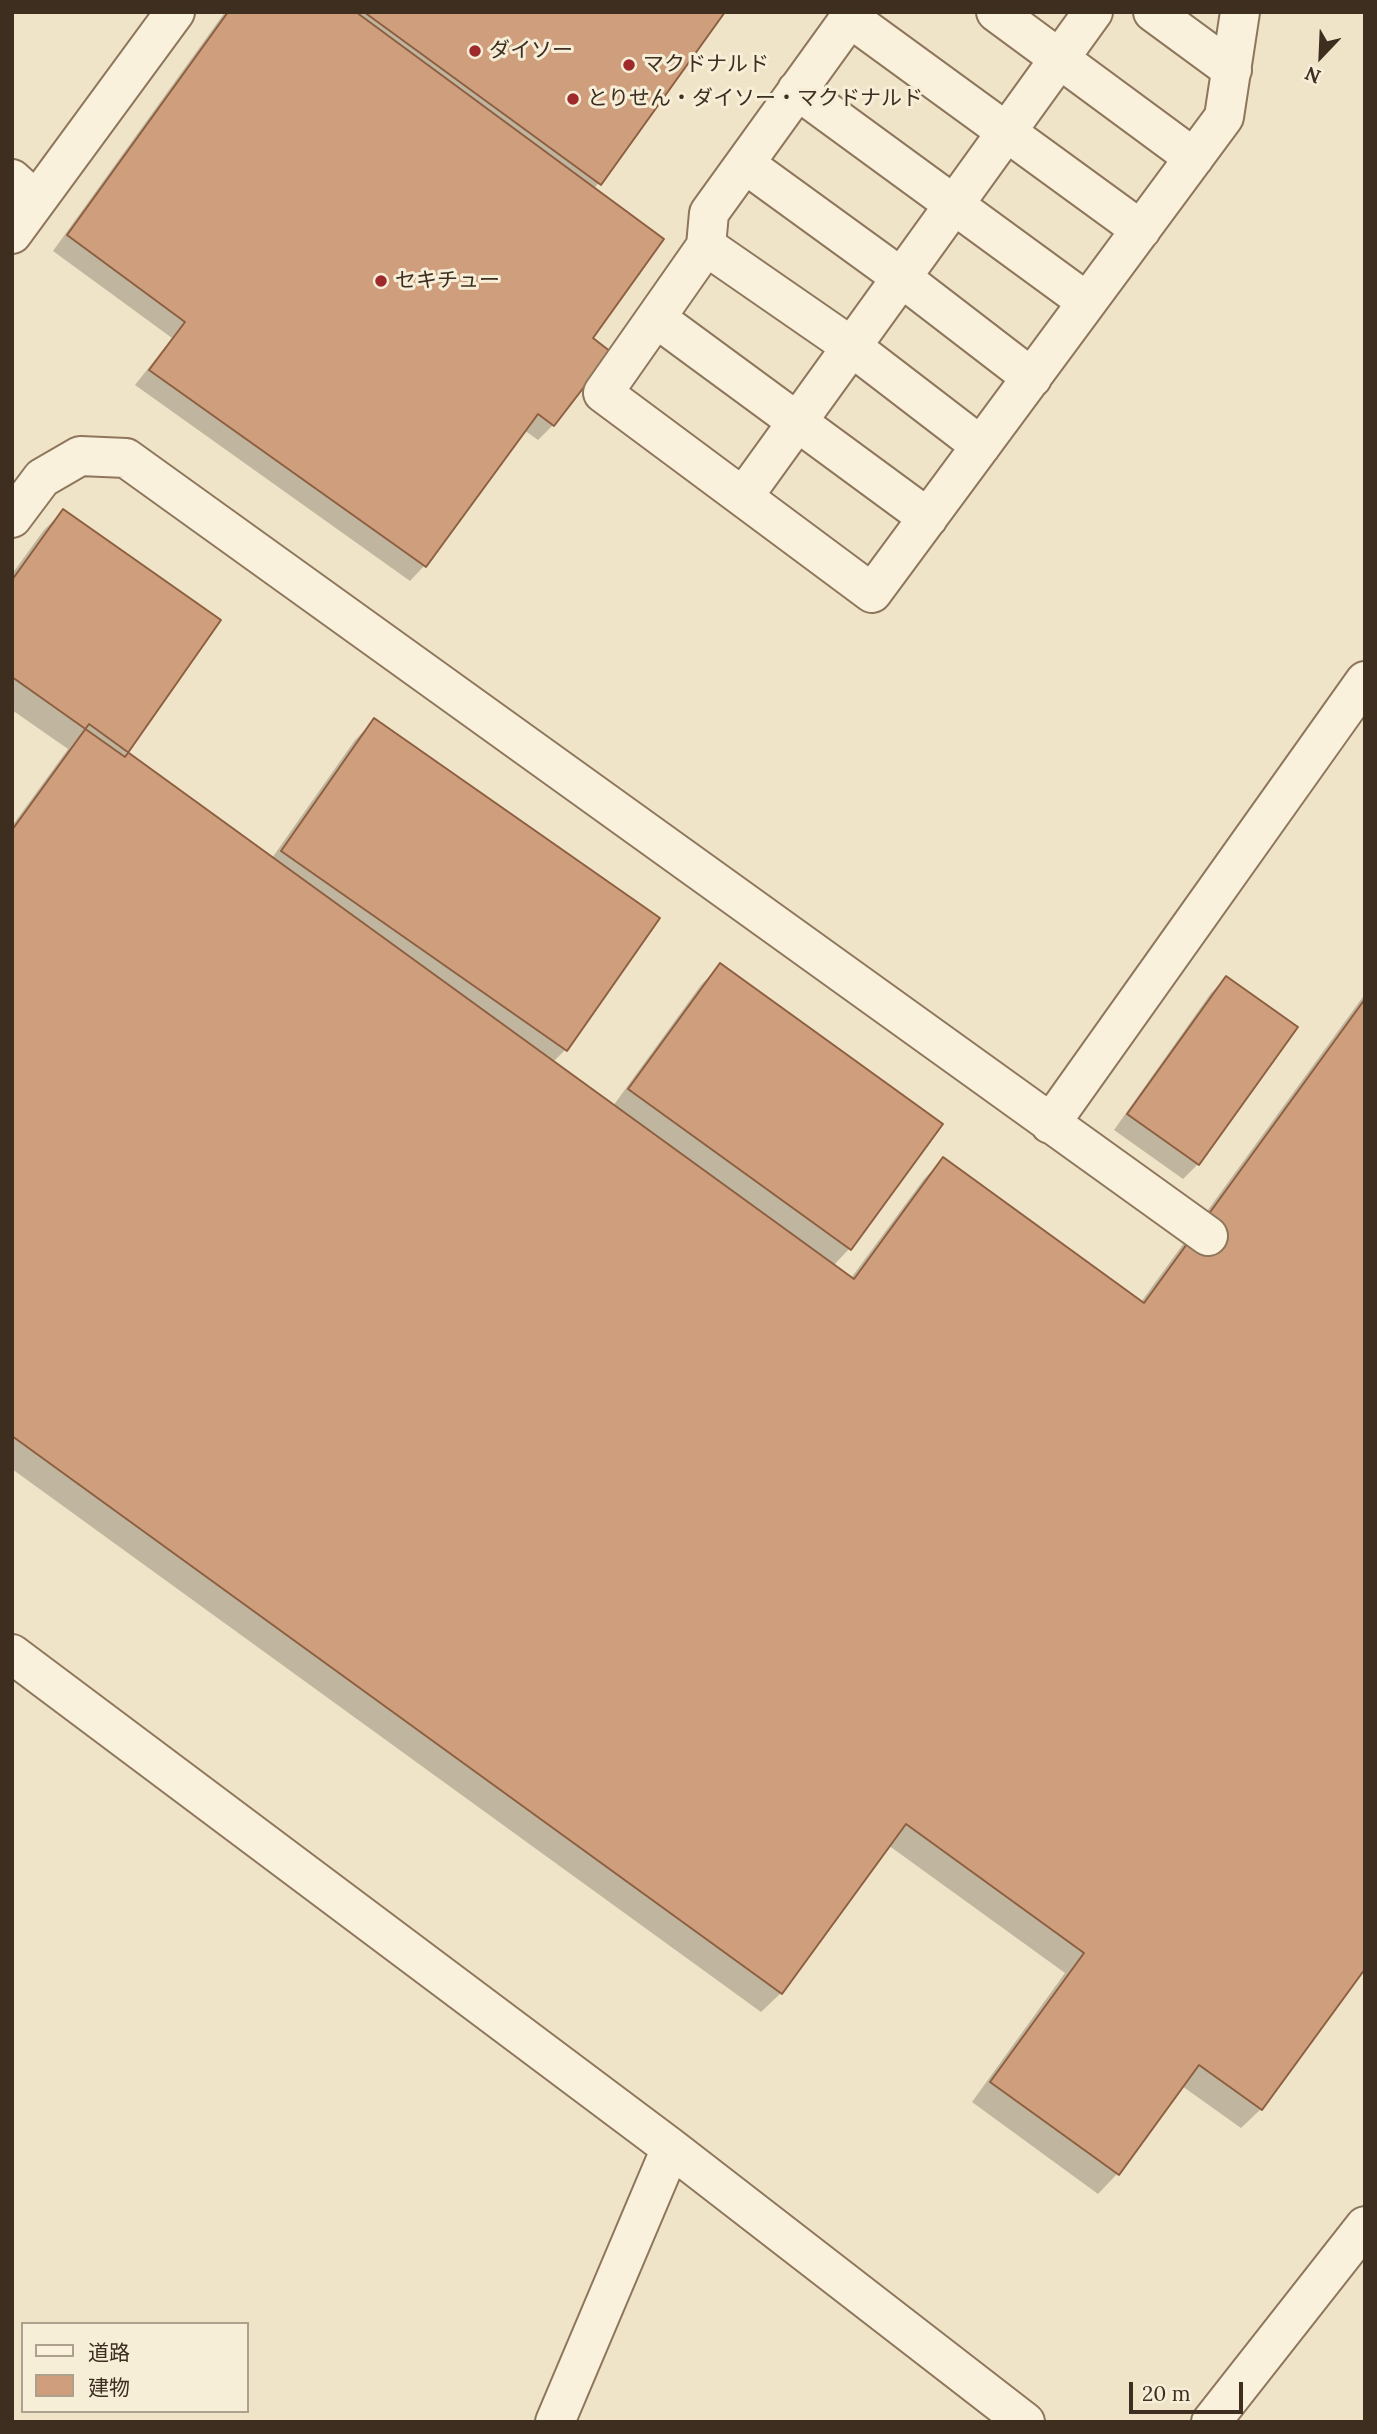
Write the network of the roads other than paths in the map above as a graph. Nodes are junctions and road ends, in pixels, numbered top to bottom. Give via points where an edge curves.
1 (175, 12) edge
2 (996, 12) edge
3 (1093, 12) edge
4 (1153, 12) edge
5 (1240, 12) edge
6 (852, 15) edge
7 (1060, 59) junction
8 (1231, 70) junction
9 (797, 90) junction
10 (1007, 132) junction
11 (1194, 158) junction
12 (745, 164) junction
13 (24, 190) edge
14 (954, 205) junction
15 (1141, 230) junction
16 (12, 234) edge
17 (706, 246) junction
18 (902, 278) junction
19 (1087, 302) junction
20 (656, 318) junction
21 (852, 347) junction
22 (1031, 378) junction
23 (798, 422) junction
24 (981, 446) junction
25 (743, 498) junction
26 (12, 518) edge
27 (928, 518) junction
28 (1365, 681) edge
29 (1050, 1124) junction
30 (1208, 1236) dead end
31 (12, 1654) edge
32 (671, 2148) junction
33 (1365, 2226) edge
34 (555, 2422) edge
35 (1025, 2422) edge
36 (1211, 2422) edge

1 - 13 street
2 - 7 street
3 - 7 street
4 - 8 street
5 - 8 street
6 - 9 street
6 - 10 street
7 - 10 street
7 - 11 street
8 - 11 street via 1224,117
9 - 12 street
9 - 14 street
10 - 14 street
10 - 15 street
11 - 15 street
12 - 17 street via 709,213
12 - 18 street
13 - 16 street
14 - 18 street
14 - 19 street
15 - 19 street
17 - 20 street
17 - 21 street
18 - 21 street
18 - 22 street
19 - 22 street
20 - 23 street
20 - 25 street via 603,393
21 - 23 street
21 - 24 street
22 - 24 street
23 - 25 street
23 - 27 street
24 - 27 street
25 - 27 street via 872,593
26 - 29 street via 42,478 80,456 126,458
28 - 29 street
29 - 30 street
31 - 32 street
32 - 34 street
32 - 35 street
33 - 36 street

